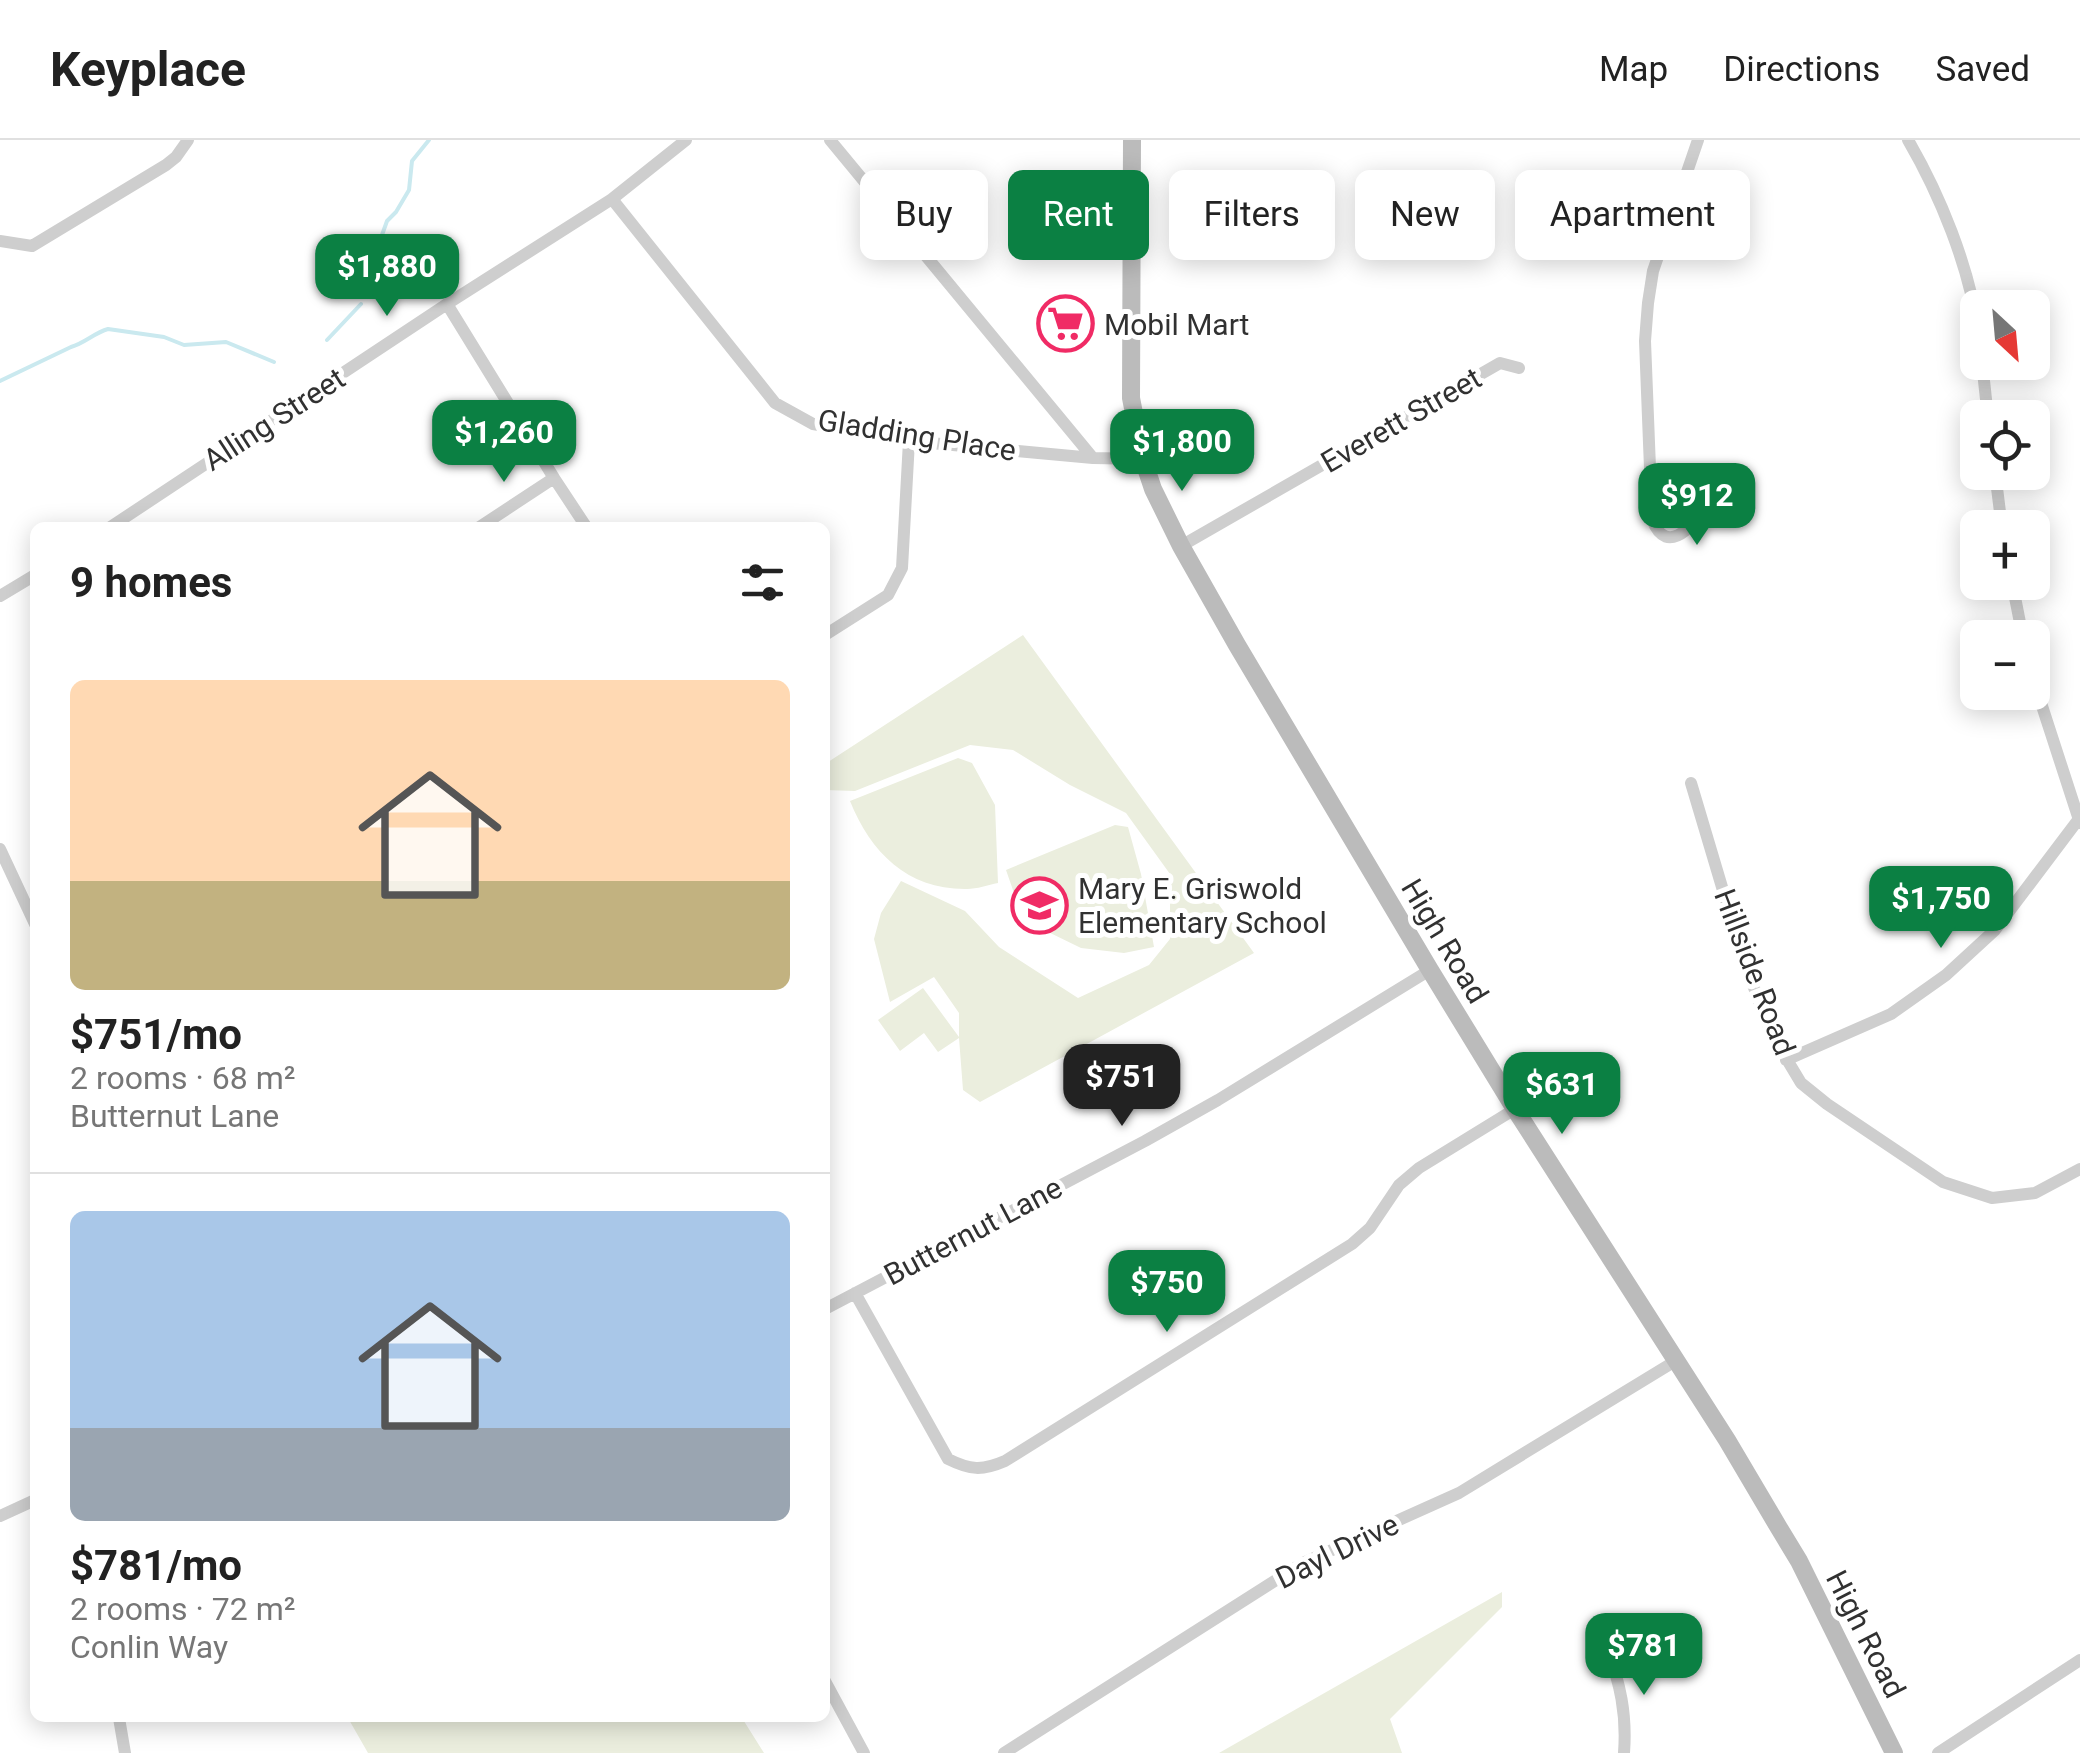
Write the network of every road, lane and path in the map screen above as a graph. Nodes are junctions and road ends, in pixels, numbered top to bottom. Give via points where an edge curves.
1 (188, 140) edge
2 (686, 140) edge
3 (830, 140) edge
4 (1132, 140) edge
5 (1698, 140) edge
6 (1908, 140) edge
7 (612, 199) junction
8 (0, 242) edge
9 (1968, 290) edge
10 (447, 304) junction
11 (1519, 368) dead end
12 (909, 441) junction
13 (1093, 458) junction
14 (1143, 460) junction
15 (554, 478) junction
16 (1652, 497) dead end
17 (118, 522) edge
18 (487, 522) edge
19 (583, 522) edge
20 (1181, 546) junction
21 (30, 578) edge
22 (0, 596) edge
23 (830, 632) edge
24 (2043, 710) edge
25 (1690, 783) dead end
26 (2079, 821) edge
27 (0, 849) edge
28 (30, 913) edge
29 (1430, 970) junction
30 (1786, 1060) junction
31 (1515, 1109) junction
32 (2080, 1170) edge
33 (854, 1294) junction
34 (830, 1306) edge
35 (1676, 1360) junction
36 (30, 1502) edge
37 (0, 1516) edge
38 (1607, 1647) dead end
39 (2080, 1660) edge
40 (830, 1690) edge
41 (120, 1722) edge
42 (126, 1753) edge
43 (864, 1753) edge
44 (1004, 1753) edge
45 (1624, 1753) edge
46 (1894, 1753) edge
47 (1938, 1753) edge

1 - 8 street via 166,165 32,246
2 - 7 street, Alling Street
3 - 13 street
4 - 14 main road, High Road via 1131,387
5 - 16 street via 1648,303
6 - 9 street via 1945,216
7 - 10 street, Alling Street
7 - 12 street, Gladding Place via 774,403 812,424
10 - 15 street
10 - 17 street, Alling Street
11 - 20 street, Everett Street via 1500,363
12 - 13 street, Gladding Place
12 - 23 street via 902,568 888,595
13 - 14 street, Gladding Place
14 - 20 main road, High Road
15 - 18 street
15 - 19 street
20 - 29 main road, High Road
21 - 22 street
24 - 26 street
25 - 30 street, Hillside Road via 1744,961
26 - 30 street via 1995,930 1946,975 1891,1014
27 - 28 street
29 - 31 main road, High Road
29 - 33 street, Butternut Lane via 1188,1116
30 - 32 street, Hillside Road via 1827,1104 1943,1182 1992,1198 2035,1193
31 - 33 street via 1419,1168 1352,1244 986,1470 948,1459
31 - 35 main road, High Road
33 - 34 street, Butternut Lane
35 - 44 street, Dayl Drive via 1459,1493 1303,1563
35 - 46 main road, High Road via 1798,1561
36 - 37 street
38 - 45 street via 1622,1694
39 - 47 street
40 - 43 street
41 - 42 street

